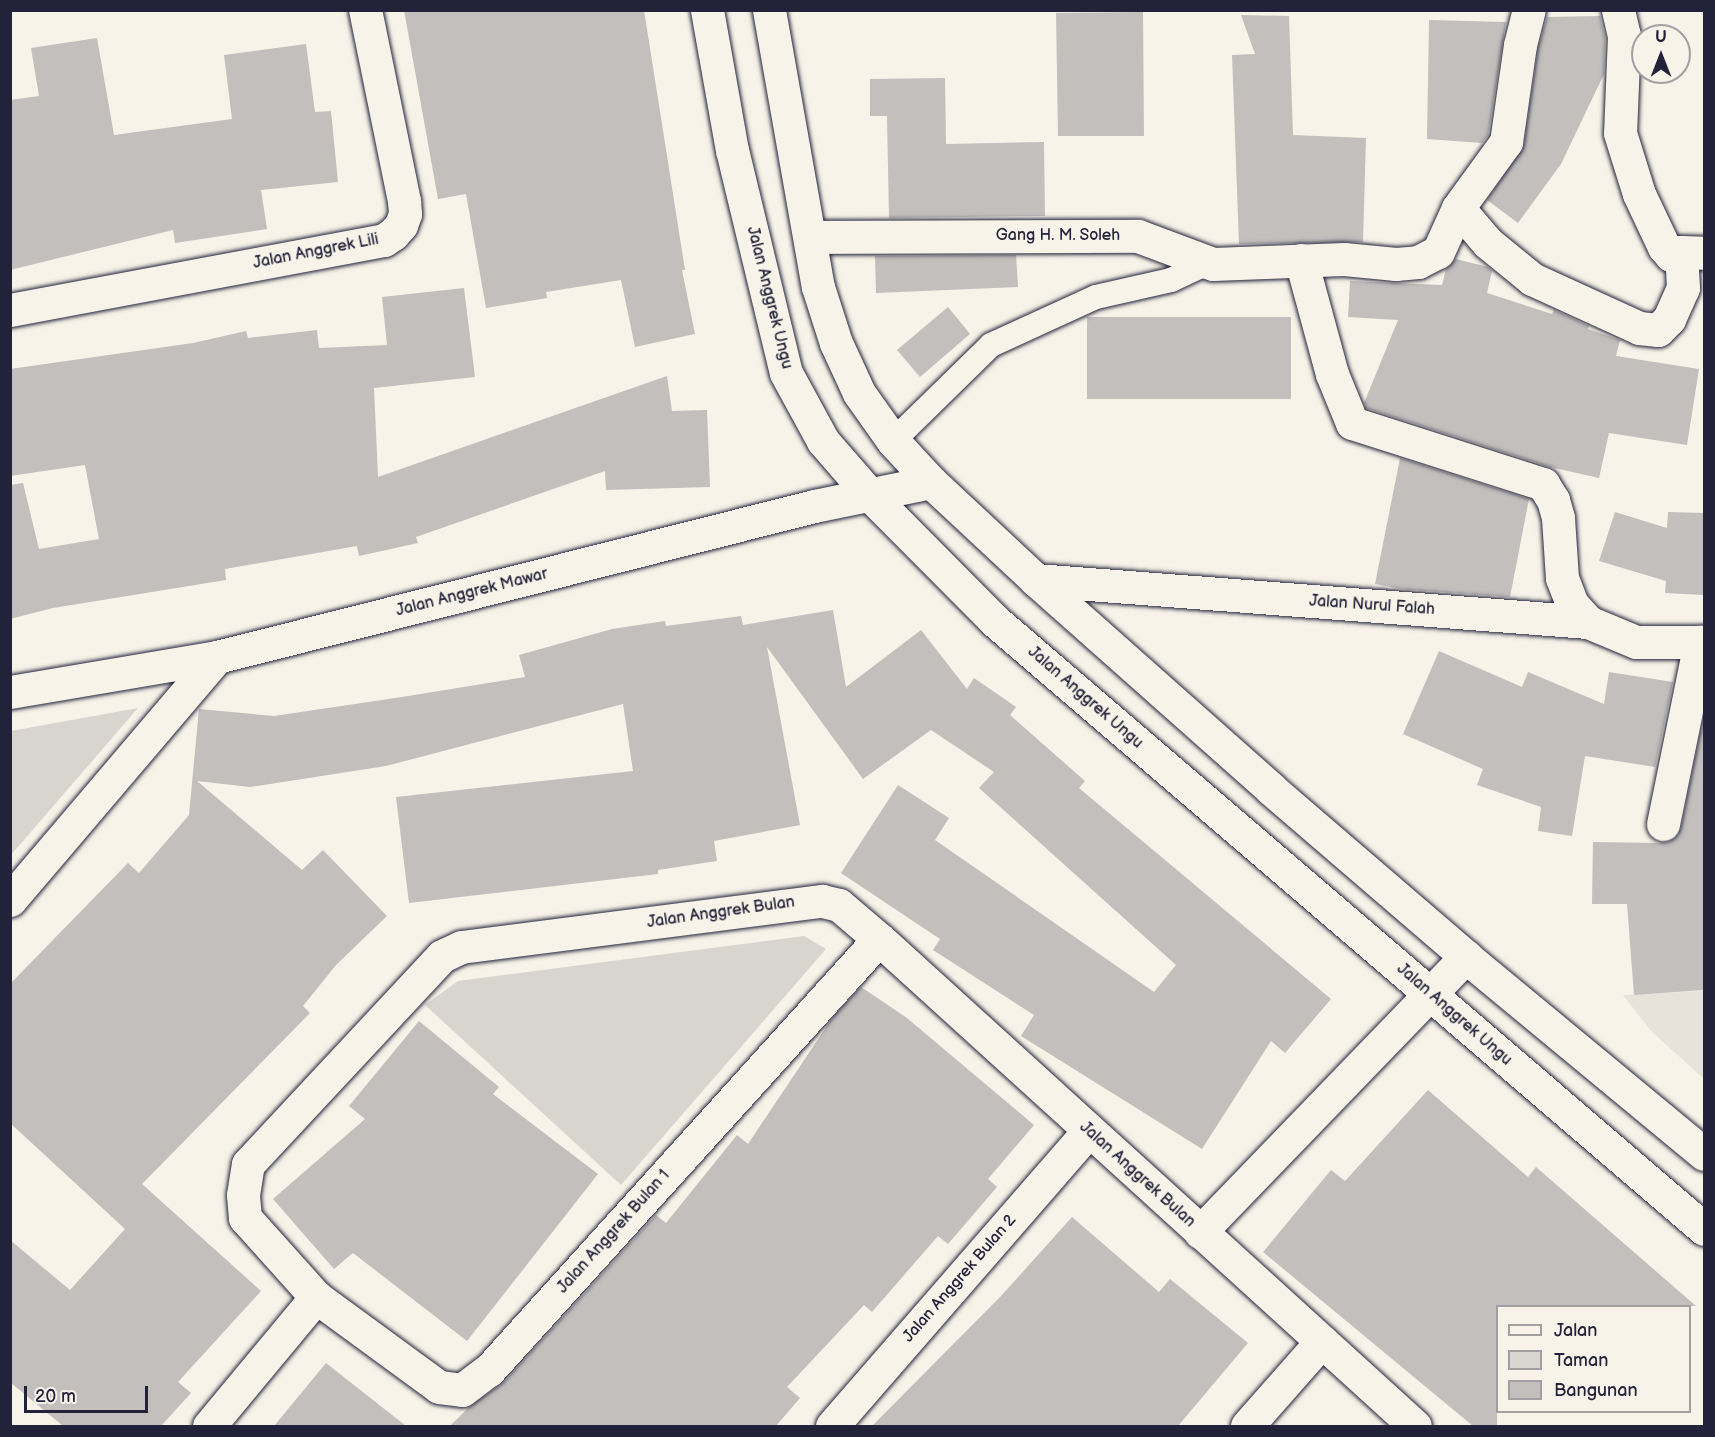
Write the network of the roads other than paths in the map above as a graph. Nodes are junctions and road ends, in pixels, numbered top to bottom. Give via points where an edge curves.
1 (365, 10) edge
2 (707, 10) edge
3 (769, 10) edge
4 (1529, 10) edge
5 (1618, 10) edge
6 (1458, 208) junction
7 (810, 237) junction
8 (1693, 253) edge
9 (1301, 260) junction
10 (1213, 264) junction
11 (10, 310) edge
12 (893, 441) junction
13 (931, 482) junction
14 (870, 495) junction
15 (1036, 580) junction
16 (1588, 622) junction
17 (1702, 642) edge
18 (217, 657) junction
19 (10, 692) edge
20 (1662, 824) dead end
21 (10, 900) edge
22 (879, 939) junction
23 (1466, 957) junction
24 (1430, 994) junction
25 (1088, 1131) junction
26 (1699, 1144) edge
27 (1704, 1229) edge
28 (1200, 1232) junction
29 (316, 1298) junction
30 (1322, 1341) junction
31 (209, 1426) edge
32 (832, 1426) edge
33 (1247, 1426) edge
34 (1415, 1426) edge

1 - 11 street, Jalan Anggrek Lili via 404,201 405,214 393,234 384,240
2 - 14 street, Jalan Anggrek Ungu via 732,150 786,373 823,441
3 - 7 street
4 - 6 street, Gang H. M. Soleh via 1506,142
5 - 8 street via 1624,35 1620,133 1638,195 1671,255
6 - 8 street via 1488,243 1532,279 1639,328 1658,330 1669,319
6 - 9 street, Gang H. M. Soleh via 1438,252 1418,262
7 - 10 street, Gang H. M. Soleh via 1138,236
7 - 12 street via 818,287 836,343 859,393
9 - 10 street, Gang H. M. Soleh
9 - 16 street via 1332,374 1353,423 1543,484 1558,518 1562,578 1572,604
10 - 12 lane via 1172,280 1096,297 991,345
12 - 13 street
13 - 14 street, Jalan Anggrek Mawar
13 - 15 street
14 - 18 street, Jalan Anggrek Mawar
14 - 24 street, Jalan Anggrek Ungu via 995,621
15 - 16 street, Jalan Nurul Falah
15 - 23 street
16 - 17 street, Jalan Nurul Falah via 1636,642
17 - 20 street
18 - 19 street, Jalan Anggrek Mawar
18 - 21 street
22 - 25 street, Jalan Anggrek Bulan
22 - 29 street, Jalan Anggrek Bulan 1 via 489,1370 462,1390 439,1387
22 - 29 street, Jalan Anggrek Bulan via 839,905 804,901 461,947 442,956 248,1164 243,1195 245,1218
23 - 24 street
23 - 26 street
24 - 27 street, Jalan Anggrek Ungu
24 - 28 street
25 - 28 street, Jalan Anggrek Bulan
25 - 32 street, Jalan Anggrek Bulan 2
28 - 30 street, Jalan Anggrek Bulan
29 - 31 street
30 - 33 street
30 - 34 street, Jalan Anggrek Bulan

